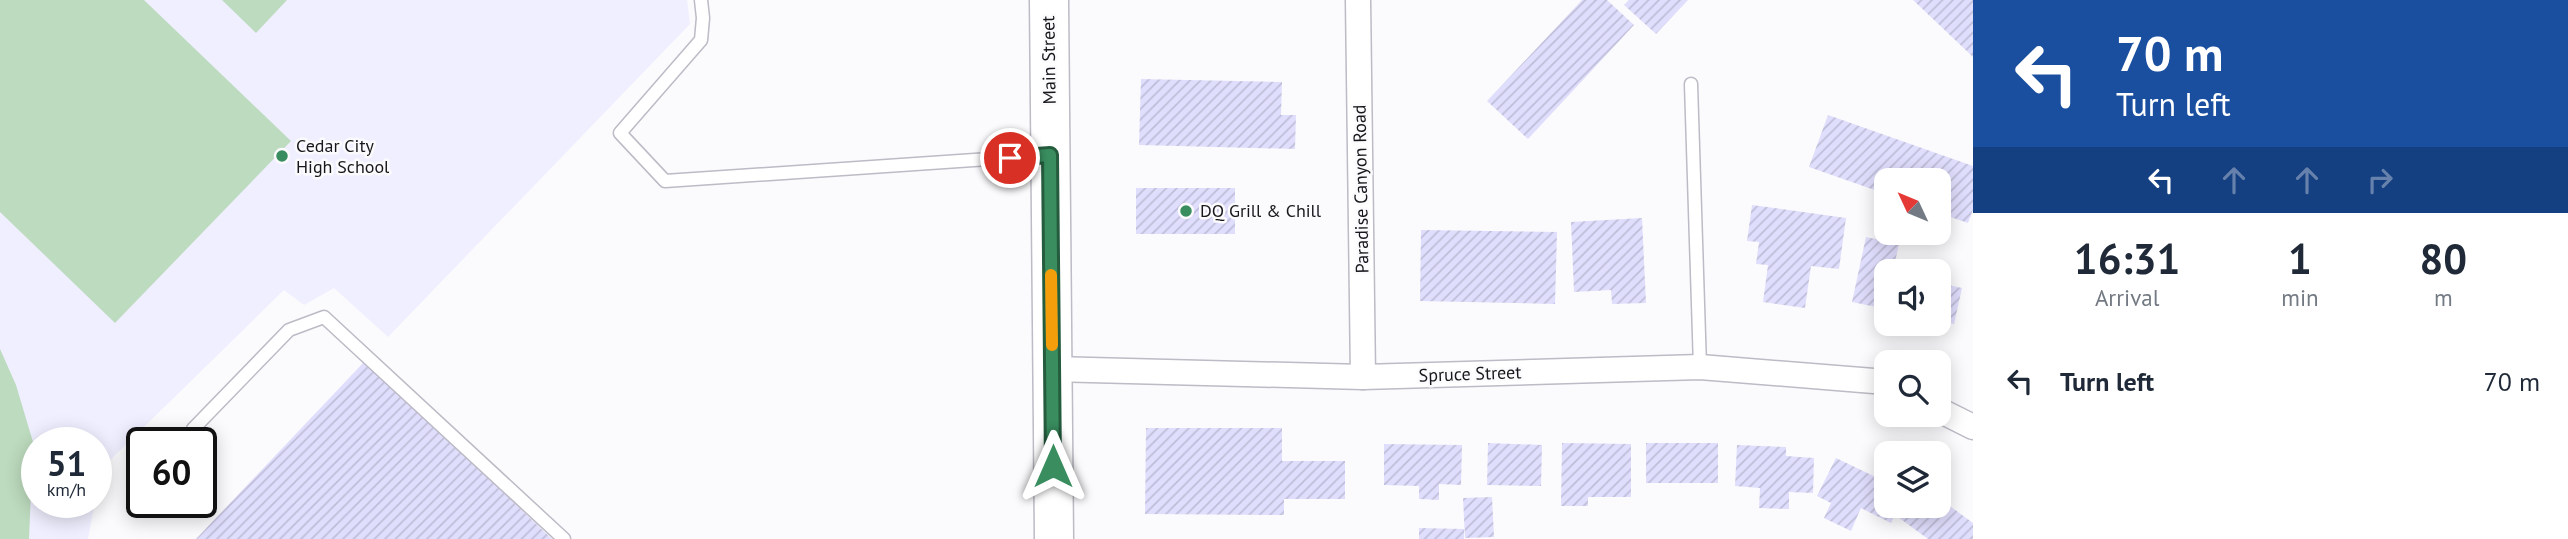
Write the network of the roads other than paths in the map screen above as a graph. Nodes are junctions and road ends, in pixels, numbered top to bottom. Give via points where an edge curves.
1 (701, 0) edge
2 (1049, 0) edge
3 (1358, 0) edge
4 (1691, 84) dead end
5 (1050, 155) junction
6 (1700, 367) junction
7 (1052, 369) junction
8 (1363, 377) junction
9 (1874, 381) edge
10 (1951, 416) edge
11 (195, 427) edge
12 (1973, 428) edge
13 (564, 539) edge
14 (1054, 539) edge

1 - 5 lane via 701,40 620,133 665,181
2 - 5 main road, Main Street
3 - 8 street, Paradise Canyon Road
4 - 6 lane
5 - 7 main road, Main Street
6 - 8 street, Spruce Street
6 - 9 street, Spruce Street
7 - 8 street, Spruce Street
7 - 14 main road, Main Street
10 - 12 street
11 - 13 lane via 289,330 324,317

